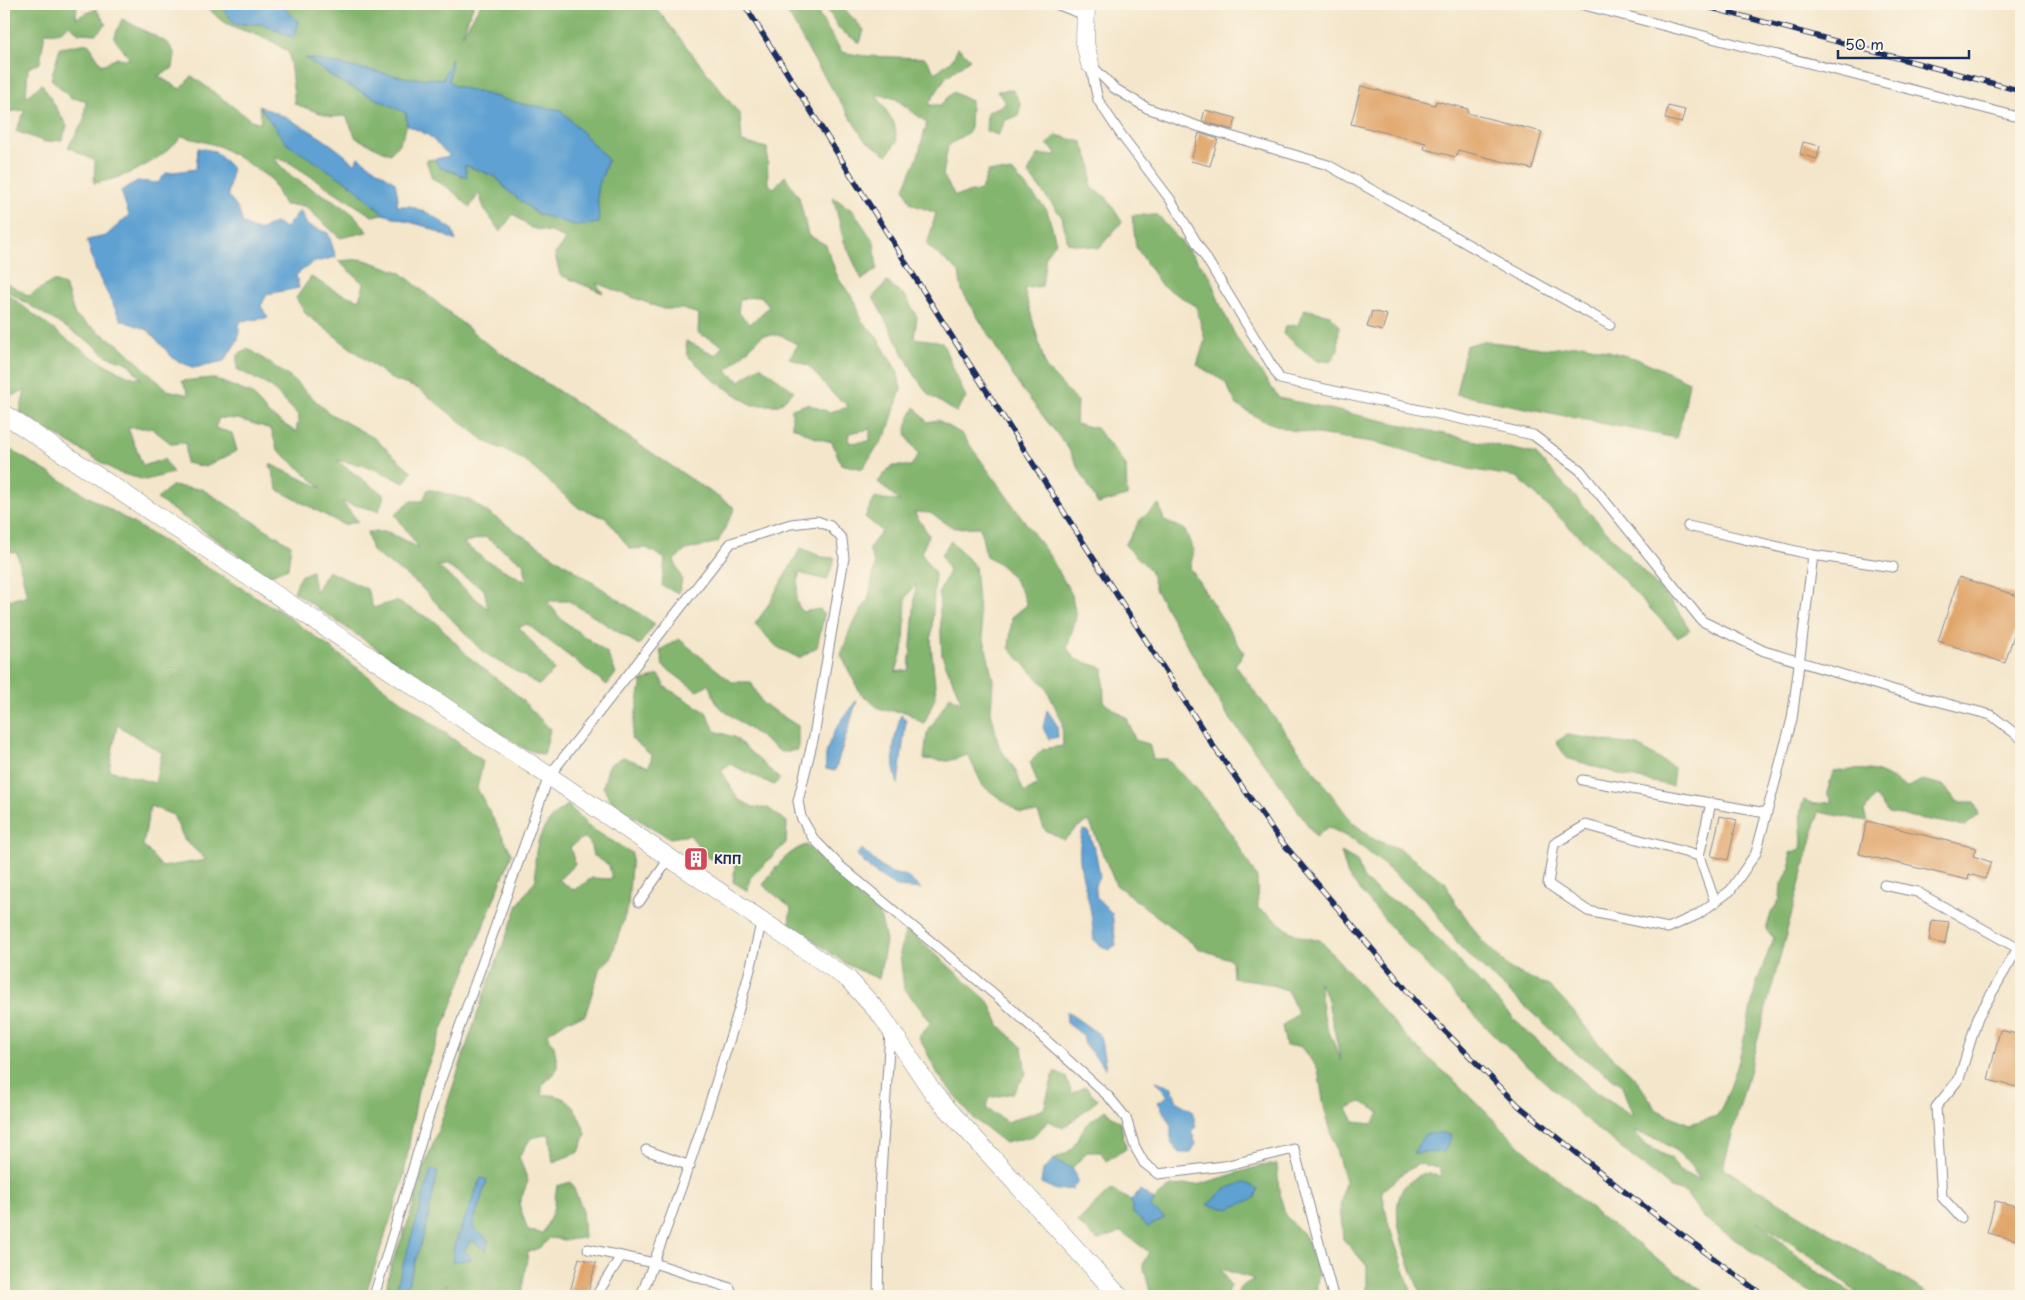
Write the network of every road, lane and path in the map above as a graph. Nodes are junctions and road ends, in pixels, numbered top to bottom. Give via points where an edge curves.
1 (1056, 4) edge
2 (1580, 4) edge
3 (1085, 9) edge
4 (1090, 64) junction
5 (2021, 107) edge
6 (1610, 325) dead end
7 (4, 414) edge
8 (1688, 526) dead end
9 (1813, 555) junction
10 (1893, 567) dead end
11 (1798, 661) junction
12 (2021, 738) edge
13 (549, 776) junction
14 (1582, 780) dead end
15 (1711, 804) junction
16 (1766, 813) junction
17 (1699, 856) junction
18 (669, 859) junction
19 (1884, 885) dead end
20 (639, 902) dead end
21 (1715, 902) junction
22 (762, 922) junction
23 (2020, 949) edge
24 (890, 1031) junction
25 (646, 1150) dead end
26 (690, 1166) junction
27 (1961, 1218) dead end
28 (588, 1249) dead end
29 (621, 1256) junction
30 (654, 1263) junction
31 (374, 1296) edge
32 (596, 1296) edge
33 (642, 1296) edge
34 (733, 1296) edge
35 (878, 1296) edge
36 (1119, 1296) edge
37 (1333, 1296) edge

1 - 3 lane
2 - 5 lane via 2018,117
3 - 4 street via 1084,43
4 - 6 lane via 1114,88 1147,108 1328,165
4 - 11 lane via 1098,100 1170,199 1280,379 1533,435 1580,470 1702,621 1764,651
7 - 13 street
8 - 9 lane
9 - 10 lane
9 - 11 lane
11 - 12 lane via 1991,715
11 - 16 lane via 1792,719
13 - 18 street
13 - 31 lane via 435,1096
13 - 37 lane via 731,543 791,524 817,521 830,526 842,539 844,558 814,736 798,801 801,818 813,838 840,866 1005,1003 1109,1098 1126,1118 1144,1163 1158,1174 1224,1166 1294,1149
14 - 15 lane
15 - 16 lane
15 - 17 lane
16 - 21 lane via 1756,853 1730,891
17 - 21 lane
17 - 21 lane via 1586,825 1554,844 1548,884 1588,910 1668,928 1697,915
18 - 20 lane
18 - 22 street
19 - 23 lane via 1917,892
22 - 24 street via 848,980 881,1016
22 - 26 lane via 753,966
23 - 27 lane via 1978,1017 1959,1079 1936,1107 1942,1197
24 - 35 lane via 880,1189
24 - 36 street via 934,1094
25 - 26 lane
26 - 30 lane
28 - 29 lane
29 - 30 lane
29 - 32 lane
30 - 33 lane
30 - 34 lane via 730,1288

